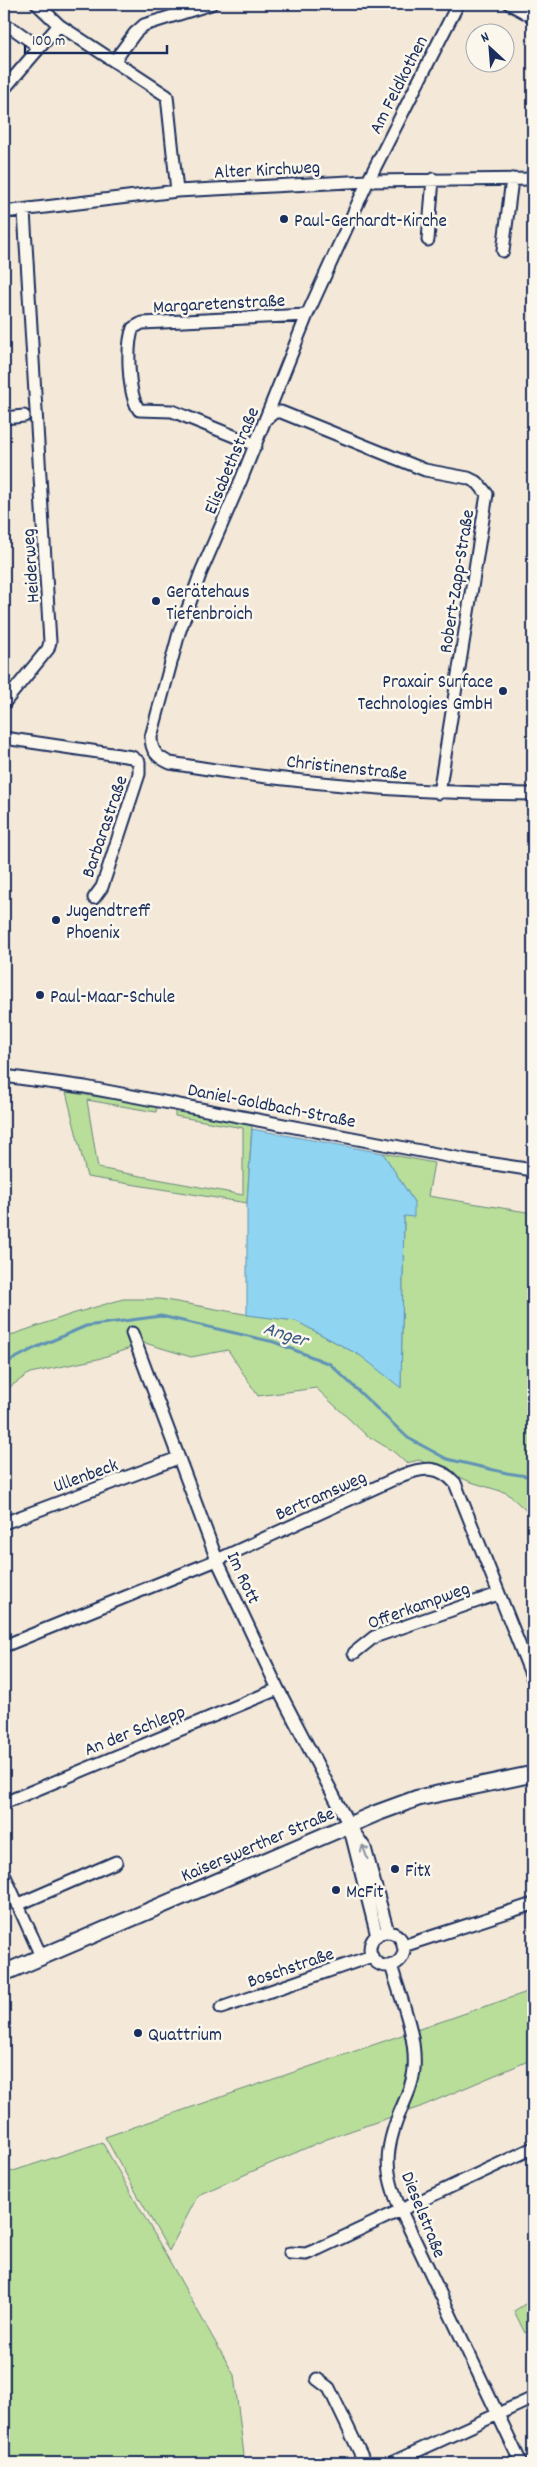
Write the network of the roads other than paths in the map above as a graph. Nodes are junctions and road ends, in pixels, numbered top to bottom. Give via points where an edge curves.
1 (36, 4) edge
2 (211, 4) edge
3 (458, 4) edge
4 (510, 4) edge
5 (192, 6) edge
6 (533, 17) edge
7 (4, 25) edge
8 (59, 25) junction
9 (39, 47) junction
10 (115, 60) junction
11 (4, 90) edge
12 (433, 179) junction
13 (512, 179) junction
14 (533, 179) edge
15 (368, 180) junction
16 (177, 191) junction
17 (24, 211) junction
18 (4, 212) edge
19 (428, 240) dead end
20 (503, 251) dead end
21 (307, 315) junction
22 (24, 416) dead end
23 (4, 418) edge
24 (266, 419) junction
25 (256, 445) junction
26 (4, 703) edge
27 (4, 738) edge
28 (157, 756) junction
29 (139, 762) junction
30 (439, 793) junction
31 (533, 794) edge
32 (94, 898) dead end
33 (4, 1076) edge
34 (533, 1170) edge
35 (132, 1333) dead end
36 (178, 1458) junction
37 (4, 1523) edge
38 (217, 1560) junction
39 (498, 1594) junction
40 (4, 1646) edge
41 (354, 1652) dead end
42 (533, 1679) edge
43 (278, 1689) junction
44 (533, 1774) edge
45 (4, 1803) edge
46 (349, 1824) junction
47 (116, 1862) dead end
48 (4, 1874) edge
49 (12, 1901) edge
50 (533, 1904) edge
51 (383, 1934) junction
52 (404, 1946) junction
53 (41, 1956) junction
54 (372, 1956) junction
55 (391, 1965) junction
56 (4, 1973) edge
57 (221, 2008) dead end
58 (533, 2148) edge
59 (401, 2211) junction
60 (290, 2253) dead end
61 (317, 2379) dead end
62 (533, 2398) edge
63 (498, 2415) junction
64 (365, 2463) edge
65 (392, 2463) edge
66 (521, 2463) edge

1 - 8 street
2 - 5 street
3 - 15 street, Am Feldkothen
4 - 6 street
5 - 10 street via 144,25
7 - 9 street
8 - 9 street
8 - 10 street
9 - 11 street
10 - 16 street via 167,96
12 - 13 street, Alter Kirchweg
12 - 15 street, Alter Kirchweg
12 - 19 street
13 - 14 street, Alter Kirchweg
13 - 20 street
15 - 16 street, Alter Kirchweg
15 - 21 street, Elisabethstraße
16 - 17 street, Alter Kirchweg
17 - 18 street, Alter Kirchweg
17 - 26 street, Heiderweg via 50,642 48,649
21 - 24 street, Elisabethstraße
21 - 25 street, Margaretenstraße via 142,323 133,328 129,340 133,401 139,410 172,411
22 - 23 street
24 - 25 street, Elisabethstraße
24 - 30 street, Robert-Zapp-Straße via 281,412 425,470 468,478 478,483 487,494
25 - 28 street, Elisabethstraße via 201,572 179,632 151,737 151,746
27 - 29 street via 132,757
28 - 29 street
28 - 30 street, Christinenstraße via 170,763 190,766
29 - 32 street, Barbarastraße via 139,774 107,872
30 - 31 street, Christinenstraße
33 - 34 street, Daniel-Goldbach-Straße via 86,1087
35 - 36 street, Im Rott
36 - 37 street, Ullenbeck
36 - 38 street, Im Rott
38 - 39 street, Bertramsweg via 425,1468 442,1472 455,1483
38 - 40 street, Bertramsweg
38 - 43 street, Im Rott
39 - 41 street, Offerkampweg via 374,1637
39 - 42 street, Bertramsweg
43 - 45 street, An der Schlepp
43 - 46 street, Im Rott
44 - 46 main road, Kaiserswerther Straße via 418,1798
46 - 51 street via 365,1848
46 - 53 main road, Kaiserswerther Straße
47 - 49 street
48 - 49 street
49 - 53 street
50 - 52 street
51 - 52 street via 398,1936
51 - 54 street via 370,1945
52 - 55 street via 402,1957
53 - 56 main road, Kaiserswerther Straße
54 - 55 street via 379,1964
54 - 57 street, Boschstraße
55 - 59 street, Dieselstraße via 414,2056 413,2076 391,2136 388,2154 389,2178
58 - 59 street
59 - 60 street via 306,2254
59 - 63 street, Dieselstraße
61 - 64 street via 329,2388
62 - 63 street
63 - 65 street
63 - 66 street, Dieselstraße

